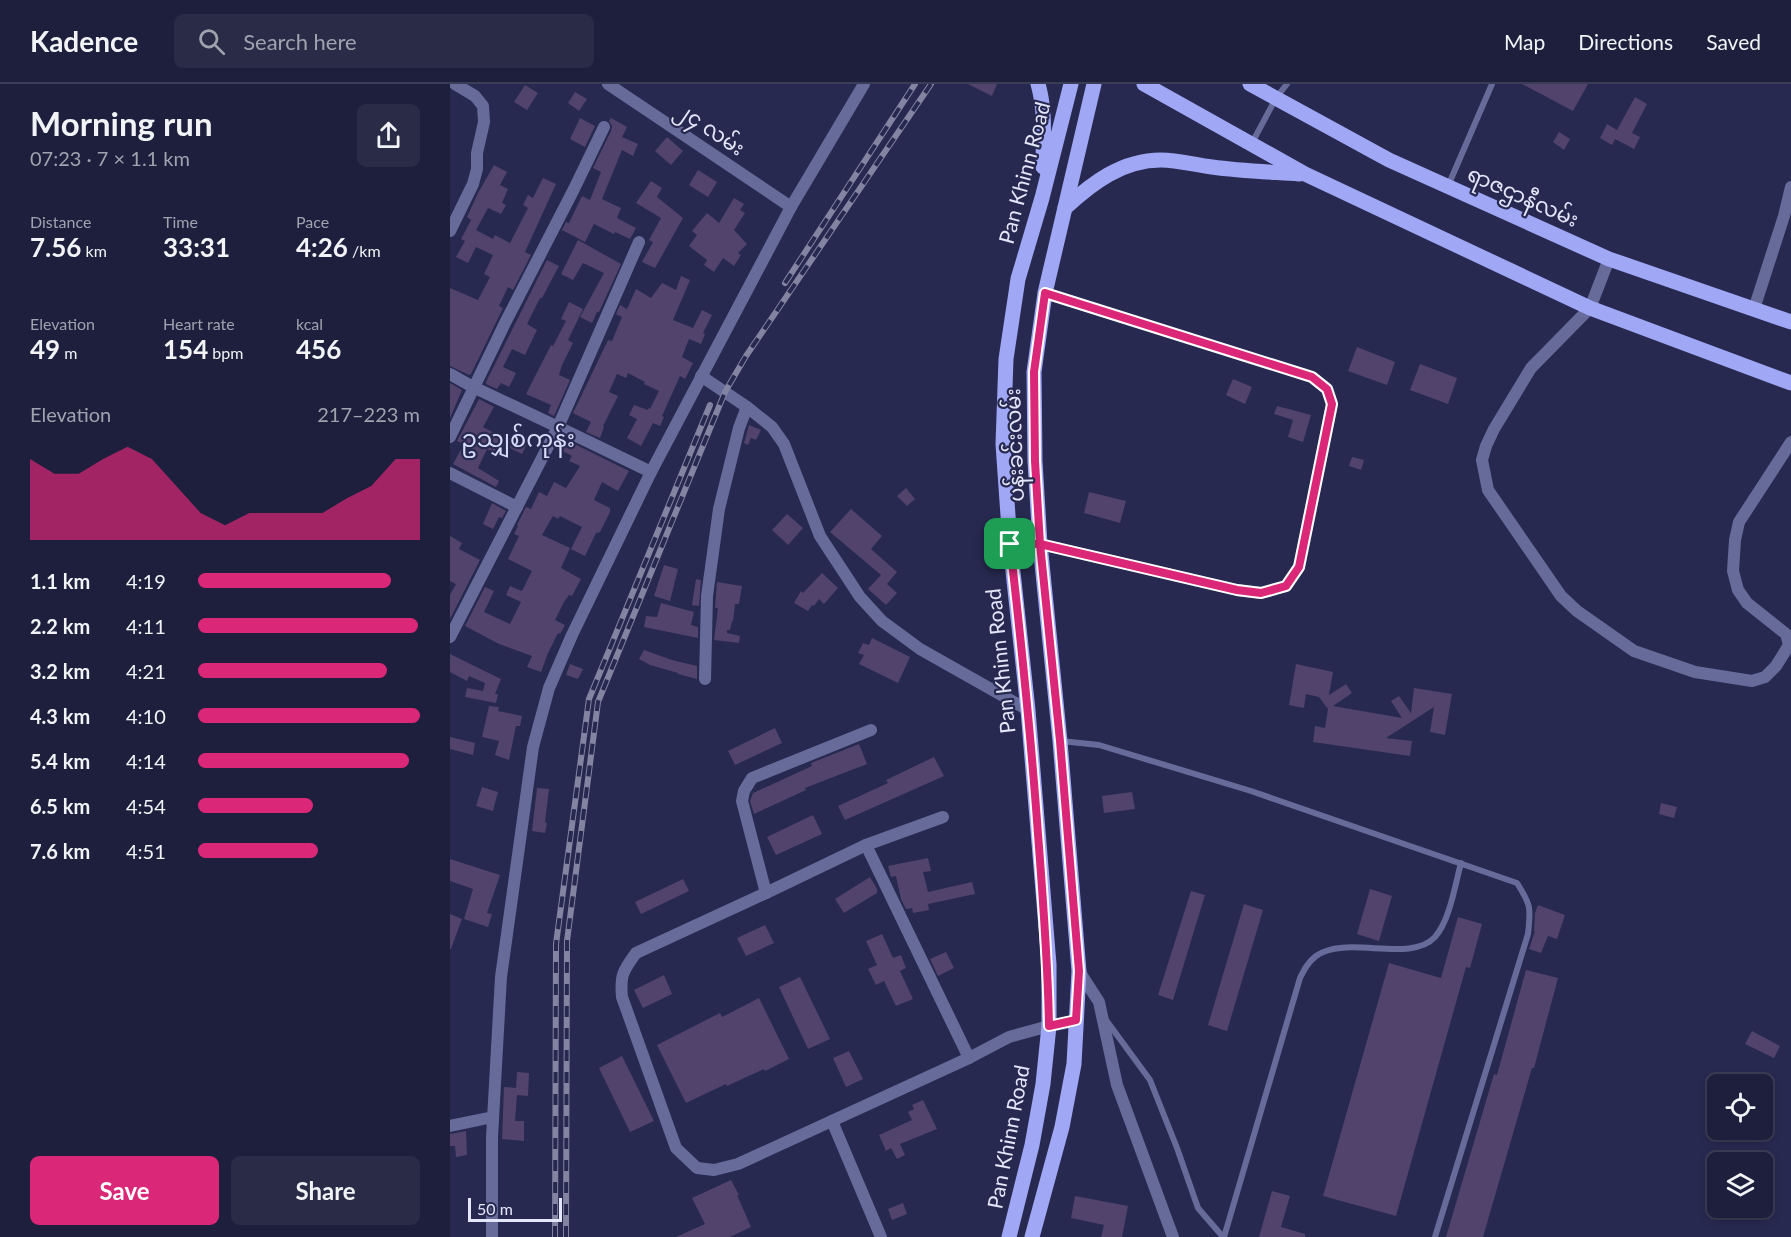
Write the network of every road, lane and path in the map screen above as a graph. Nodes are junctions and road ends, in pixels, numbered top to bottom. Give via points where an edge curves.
1 (455, 84) edge
2 (608, 84) edge
3 (864, 84) edge
4 (1038, 84) edge
5 (1071, 84) edge
6 (1094, 84) edge
7 (1144, 84) edge
8 (1250, 84) edge
9 (1287, 84) edge
10 (1492, 84) edge
11 (1276, 98) junction
12 (604, 127) dead end
13 (1252, 144) junction
14 (1305, 174) junction
15 (1448, 186) junction
16 (1791, 187) edge
17 (1042, 198) junction
18 (791, 207) junction
19 (1065, 208) junction
20 (450, 231) edge
21 (639, 242) dead end
22 (1610, 259) junction
23 (1045, 293) junction
24 (1590, 308) junction
25 (1754, 309) junction
26 (1791, 322) edge
27 (450, 374) edge
28 (702, 376) junction
29 (1791, 383) edge
30 (474, 387) junction
31 (747, 407) junction
32 (558, 426) junction
33 (450, 437) edge
34 (1791, 442) edge
35 (651, 472) junction
36 (450, 473) edge
37 (517, 507) junction
38 (1010, 544) junction
39 (1040, 544) junction
40 (450, 637) edge
41 (705, 679) dead end
42 (1028, 710) junction
43 (871, 730) dead end
44 (1060, 741) junction
45 (944, 817) dead end
46 (866, 845) junction
47 (1461, 863) junction
48 (766, 893) junction
49 (1079, 971) junction
50 (1103, 1015) junction
51 (1076, 1020) junction
52 (1049, 1026) junction
53 (969, 1058) junction
54 (493, 1117) junction
55 (832, 1121) junction
56 (450, 1126) edge
57 (492, 1237) edge
58 (881, 1237) edge
59 (1010, 1237) edge
60 (1032, 1237) edge
61 (1173, 1237) edge
62 (1224, 1237) edge
63 (1435, 1237) edge

1 - 20 street via 483,106 484,122 473,184
2 - 18 street, ၂၄ လမ်း
3 - 18 street
4 - 17 main road via 1045,134
5 - 17 main road, Pan Khinn Road
6 - 19 main road, ပန်းခင်းလမ်း
7 - 13 main road
8 - 11 main road, ရာဇဌာနီလမ်း
9 - 11 lane
10 - 15 lane
11 - 13 lane
11 - 15 main road, ရာဇဌာနီလမ်း via 1389,160
12 - 30 street
13 - 14 main road
14 - 19 main road via 1161,160 1108,173
14 - 24 main road
15 - 22 main road, ရာဇဌာနီလမ်း
16 - 25 street
17 - 38 main road, Pan Khinn Road via 1018,279 1006,359 1003,444
18 - 28 street
19 - 23 main road, ပန်းခင်းလမ်း
21 - 32 street
22 - 24 street
22 - 25 main road, ရာဇဌာနီလမ်း
23 - 39 main road, ပန်းခင်းလမ်း via 1034,372
23 - 39 street via 1312,377 1327,389 1332,404 1299,567 1286,586 1261,593 1237,590
24 - 29 main road
24 - 34 street via 1531,368 1494,429 1482,460 1488,490 1561,596 1634,651 1695,672 1752,681 1765,677 1776,666 1788,638 1747,603 1738,590 1733,571 1735,540 1739,522
25 - 26 main road, ရာဇဌာနီလမ်း
27 - 30 street
28 - 31 street
28 - 35 street
30 - 32 street
30 - 33 street
31 - 41 street via 719,509 706,596
31 - 42 street via 772,427 784,444 820,536 860,597 882,621 920,649
32 - 35 street
32 - 37 street
35 - 54 street via 572,634 549,688 533,747 501,976
36 - 37 street
37 - 40 street
38 - 39 street
38 - 42 main road, Pan Khinn Road
39 - 44 main road, ပန်းခင်းလမ်း
42 - 52 main road, Pan Khinn Road via 1048,964
43 - 48 street via 752,778 742,801
44 - 47 lane via 1099,745 1251,791
44 - 49 main road, ပန်းခင်းလမ်း
45 - 46 street
46 - 48 street
46 - 53 street
47 - 62 lane via 1444,923 1435,938 1419,948 1333,949 1307,964
47 - 63 lane via 1517,883 1529,901 1530,916 1528,934
48 - 55 street via 636,953 620,982 622,997 676,1148 697,1168 714,1170 738,1164
49 - 50 street
49 - 51 main road, ပန်းခင်းလမ်း
50 - 61 street via 1117,1085
50 - 62 lane via 1150,1080 1198,1208
51 - 52 street
51 - 60 main road, ပန်းခင်းလမ်း via 1074,1064 1062,1127
52 - 53 street via 1009,1037
52 - 59 main road, Pan Khinn Road via 1032,1145
53 - 55 street
54 - 56 street
54 - 57 street
55 - 58 street

